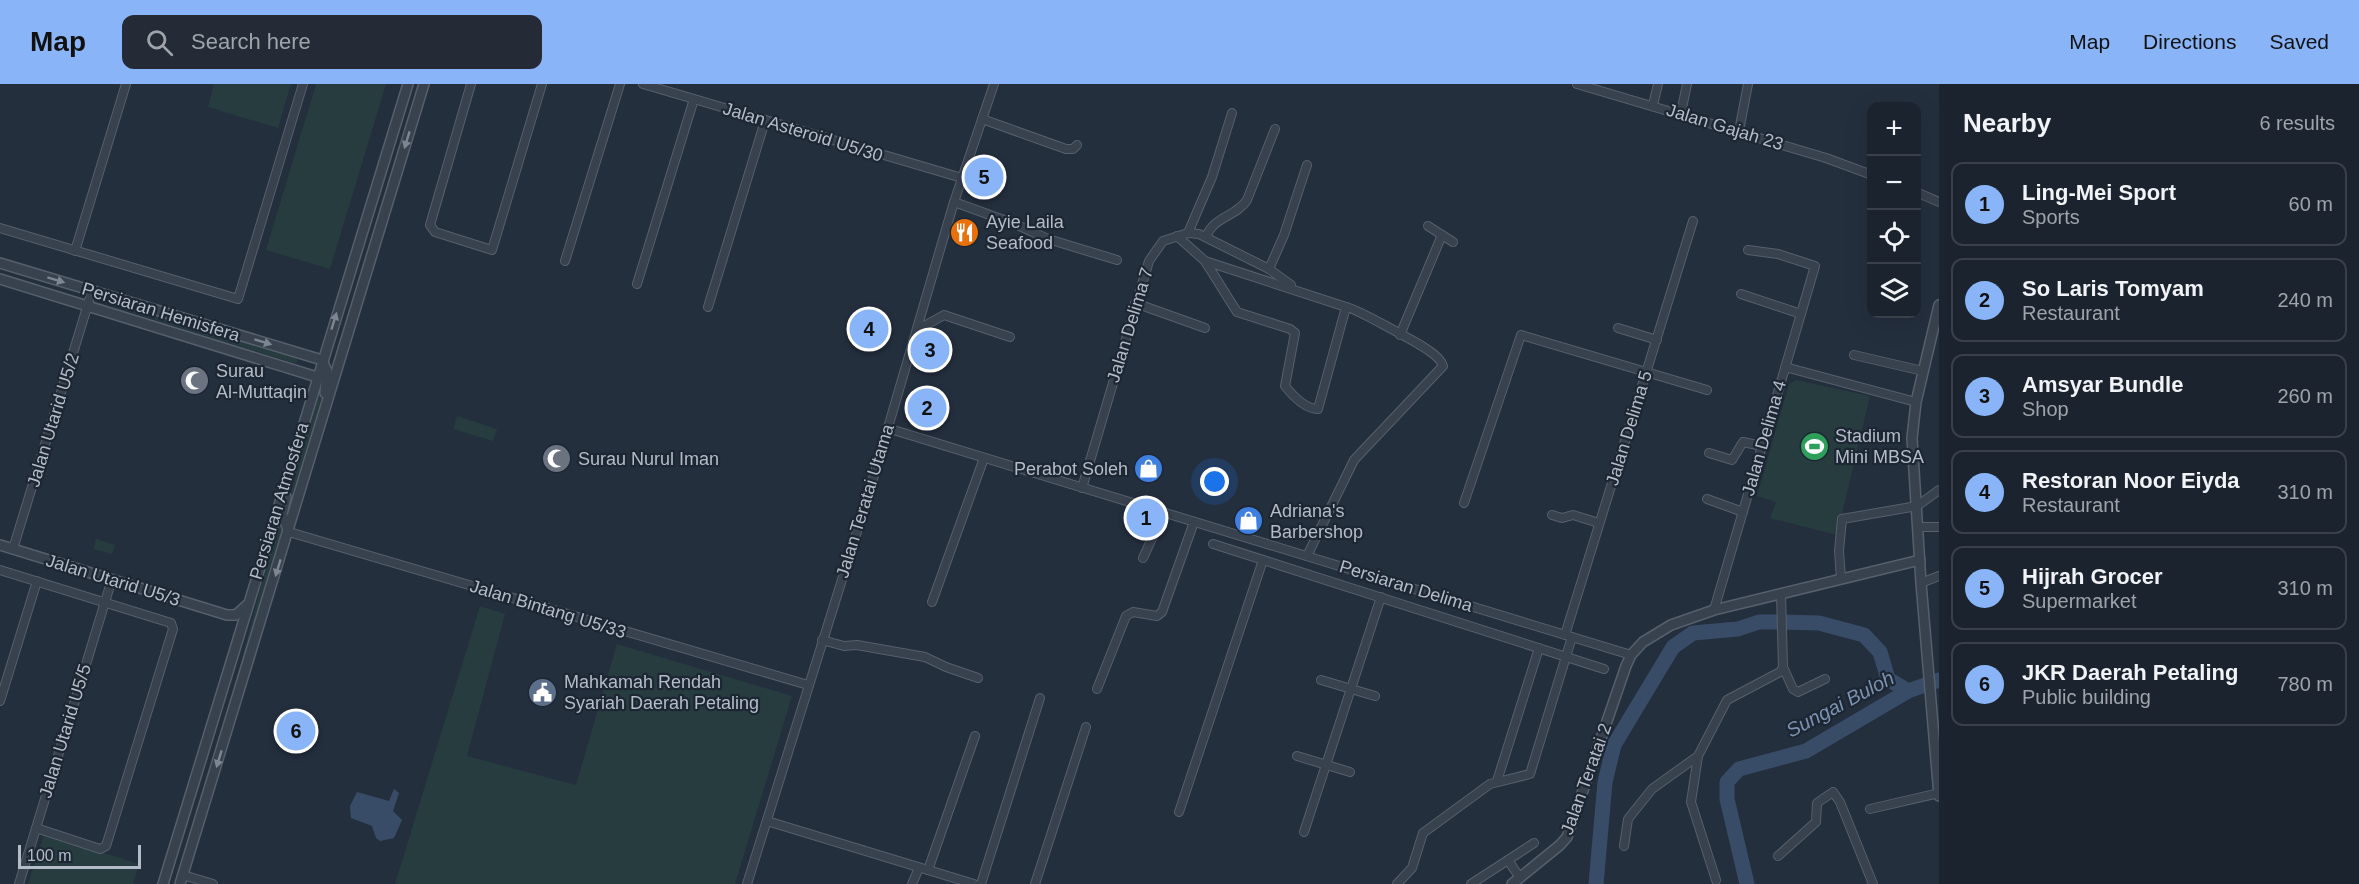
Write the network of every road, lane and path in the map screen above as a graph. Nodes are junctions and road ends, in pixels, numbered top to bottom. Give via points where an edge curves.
1 (126, 84) edge
2 (303, 84) edge
3 (408, 84) edge
4 (424, 84) edge
5 (471, 84) edge
6 (542, 84) edge
7 (620, 84) edge
8 (643, 84) edge
9 (994, 84) edge
10 (1577, 84) edge
11 (1658, 84) edge
12 (1686, 84) edge
13 (1748, 84) edge
14 (694, 99) junction
15 (1653, 105) junction
16 (1232, 113) dead end
17 (1681, 113) junction
18 (982, 119) junction
19 (765, 121) junction
20 (1275, 129) dead end
21 (1739, 131) junction
22 (1077, 145) dead end
23 (1307, 165) dead end
24 (1867, 173) edge
25 (962, 178) junction
26 (1921, 194) edge
27 (954, 202) junction
28 (1939, 202) edge
29 (1693, 221) dead end
30 (1428, 226) dead end
31 (0, 228) edge
32 (1188, 232) junction
33 (1176, 236) junction
34 (1442, 236) junction
35 (1206, 237) junction
36 (1453, 243) dead end
37 (1748, 249) dead end
38 (75, 251) junction
39 (1118, 260) dead end
40 (565, 261) dead end
41 (1205, 261) junction
42 (0, 263) edge
43 (1269, 269) junction
44 (0, 279) edge
45 (637, 284) dead end
46 (1297, 289) junction
47 (92, 291) junction
48 (361, 292) junction
49 (1741, 294) dead end
50 (1135, 303) junction
51 (1939, 305) edge
52 (88, 306) junction
53 (1346, 306) junction
54 (708, 307) dead end
55 (1801, 314) junction
56 (1205, 328) dead end
57 (1618, 328) dead end
58 (917, 330) junction
59 (1400, 335) junction
60 (1010, 337) dead end
61 (1657, 340) junction
62 (1854, 355) dead end
63 (322, 360) junction
64 (1785, 367) junction
65 (327, 371) junction
66 (1923, 371) junction
67 (1646, 373) junction
68 (317, 377) junction
69 (1707, 390) dead end
70 (1916, 402) junction
71 (887, 428) junction
72 (313, 442) junction
73 (1762, 446) junction
74 (1709, 453) dead end
75 (292, 456) junction
76 (984, 458) junction
77 (1082, 488) junction
78 (1939, 490) edge
79 (1707, 499) dead end
80 (1464, 502) dead end
81 (1917, 506) junction
82 (1164, 512) junction
83 (1743, 512) junction
84 (1552, 515) dead end
85 (1194, 522) junction
86 (1599, 523) junction
87 (1939, 527) edge
88 (1918, 528) junction
89 (289, 532) junction
90 (1213, 544) dead end
91 (0, 545) edge
92 (14, 549) junction
93 (1307, 556) junction
94 (1143, 558) dead end
95 (1263, 560) junction
96 (1920, 560) junction
97 (0, 570) edge
98 (1939, 576) edge
99 (112, 579) junction
100 (1841, 579) junction
101 (37, 581) junction
102 (1921, 583) junction
103 (1781, 594) junction
104 (1381, 597) junction
105 (250, 600) junction
106 (105, 602) junction
107 (932, 602) dead end
108 (1714, 610) junction
109 (227, 615) junction
110 (1568, 636) junction
111 (238, 640) junction
112 (822, 640) junction
113 (1539, 648) junction
114 (1631, 655) junction
115 (1566, 656) junction
116 (1783, 666) junction
117 (1604, 669) dead end
118 (978, 678) dead end
119 (1825, 679) dead end
120 (1321, 680) dead end
121 (808, 685) junction
122 (1350, 688) junction
123 (1097, 689) dead end
124 (221, 696) junction
125 (1375, 696) dead end
126 (1040, 698) dead end
127 (0, 701) edge
128 (236, 703) junction
129 (226, 706) junction
130 (216, 712) junction
131 (232, 715) junction
132 (1086, 727) dead end
133 (975, 736) dead end
134 (1938, 755) edge
135 (1297, 756) dead end
136 (1698, 756) junction
137 (1325, 764) junction
138 (1350, 772) dead end
139 (1497, 781) junction
140 (1939, 794) edge
141 (1870, 809) dead end
142 (1179, 812) dead end
143 (767, 821) junction
144 (36, 828) junction
145 (1304, 832) dead end
146 (1534, 843) dead end
147 (1624, 846) dead end
148 (1778, 856) dead end
149 (1508, 860) junction
150 (924, 869) junction
151 (1520, 878) junction
152 (181, 879) edge
153 (1716, 880) dead end
154 (19, 884) edge
155 (163, 884) edge
156 (213, 884) edge
157 (747, 884) edge
158 (912, 884) edge
159 (974, 884) edge
160 (981, 884) edge
161 (1035, 884) edge
162 (1397, 884) edge
163 (1471, 884) edge
164 (1512, 884) edge
165 (1873, 884) edge

1 - 38 street
2 - 38 street via 238,299
63 -> 3 street, Persiaran Atmosfera
4 -> 48 street, Persiaran Atmosfera
5 - 6 street via 430,225 435,232 492,250
7 - 40 street
8 - 14 street, Jalan Asteroid U5/30
9 - 18 street, Jalan Teratai Utama
10 - 15 street, Jalan Gajah 23
11 - 15 street
12 - 17 street
13 - 21 street
14 - 19 street, Jalan Asteroid U5/30
14 - 45 street
15 - 17 street, Jalan Gajah 23
16 - 32 street via 1212,177
17 - 21 street, Jalan Gajah 23
18 - 22 street via 1066,149
18 - 25 street, Jalan Teratai Utama
19 - 25 street, Jalan Asteroid U5/30
19 - 54 street
20 - 35 street via 1244,206 1214,223
21 - 24 street, Jalan Gajah 23
23 - 43 street
25 - 27 street, Jalan Teratai Utama
26 - 28 street
27 - 39 street via 1048,239
27 - 58 street, Jalan Teratai Utama
29 - 61 street, Jalan Delima 5
30 - 34 street
31 - 38 street
32 - 33 street, Jalan Delima 7
32 - 35 street
33 - 41 street
33 - 50 street, Jalan Delima 7 via 1155,249
34 - 36 street
34 - 59 street
35 - 43 street
37 - 55 street, Jalan Delima 4 via 1815,266
41 - 46 street
41 - 53 street via 1237,312 1295,333 1285,386 1294,397 1315,409 1322,402
42 -> 47 street, Persiaran Hemisfera
43 - 46 street
44 - 52 street, Persiaran Hemisfera
46 - 53 street
47 - 52 street, Jalan Utarid U5/2
47 -> 63 street, Persiaran Hemisfera
48 - 65 street via 342,344
48 - 72 street, Persiaran Atmosfera
49 - 55 street
50 - 56 street
50 - 77 street, Jalan Delima 7
51 - 66 street
52 - 68 street, Persiaran Hemisfera
52 - 92 street, Jalan Utarid U5/2
53 - 59 street
55 - 64 street, Jalan Delima 4
57 - 61 street
58 - 60 street via 944,315
58 - 71 street, Jalan Teratai Utama
59 - 93 street via 1428,350 1443,366 1354,460
61 - 67 street, Jalan Delima 5
62 - 66 street
63 - 65 street
63 - 68 street, Persiaran Atmosfera
64 - 70 street
64 - 73 street, Jalan Delima 4
65 - 68 street
65 - 72 street via 325,398
66 - 70 street
67 - 69 street
67 - 80 street via 1521,334
67 - 86 street, Jalan Delima 5
68 - 75 street, Persiaran Atmosfera
70 - 81 street via 1912,438
71 - 76 street, Persiaran Delima
71 - 112 street, Jalan Teratai Utama
72 - 89 street, Persiaran Atmosfera
73 - 74 street via 1743,442 1732,460
73 - 83 street, Jalan Delima 4
75 - 89 street via 282,514
75 - 105 street, Persiaran Atmosfera
76 - 77 street, Persiaran Delima
76 - 107 street
77 - 82 street, Persiaran Delima
78 - 81 street
79 - 83 street
81 - 88 street
81 - 100 street via 1842,519
82 - 85 street, Persiaran Delima
82 - 94 street
83 - 108 street, Jalan Delima 4
84 - 86 street via 1574,515
85 - 93 street, Persiaran Delima
85 - 123 street via 1162,612 1157,616 1133,612 1126,616
86 - 110 street, Jalan Delima 5
87 - 88 street
88 - 96 street
89 - 121 street, Jalan Bintang U5/33
89 -> 128 street, Persiaran Atmosfera
90 - 95 street
91 - 92 street, Jalan Utarid U5/3
92 - 99 street, Jalan Utarid U5/3
93 - 110 street, Persiaran Delima
95 - 104 street
95 - 142 street
96 - 100 street
96 - 102 street
97 - 101 street
98 - 102 street
99 - 106 street, Jalan Utarid U5/5
99 - 109 street, Jalan Utarid U5/3
100 - 103 street
101 - 106 street
101 - 127 street
102 - 134 street
103 - 108 street
103 - 116 street
104 - 113 street
104 - 122 street
105 - 109 street via 236,615
105 - 111 street, Persiaran Atmosfera
106 - 144 street, Jalan Utarid U5/5
106 - 144 street via 171,623 173,629 143,731 106,846 100,849
108 - 114 street via 1652,635
109 - 111 street via 237,629
110 - 114 street, Persiaran Delima
110 - 115 street, Jalan Delima 5
111 - 124 street, Persiaran Atmosfera
112 - 118 street via 925,657
112 - 121 street, Jalan Teratai Utama
113 - 115 street
113 - 139 street
114 - 151 street, Jalan Teratai 2 via 1567,837
115 - 117 street
115 - 139 street, Jalan Delima 5 via 1530,774
116 - 119 street via 1798,692
116 - 136 street via 1780,672 1727,700
120 - 122 street
121 - 143 street, Jalan Teratai Utama
122 - 125 street
122 - 137 street
124 - 129 street
124 - 130 street, Persiaran Atmosfera
126 - 160 street
128 - 129 street
128 - 131 street, Persiaran Atmosfera
129 - 130 street
129 - 131 street
130 - 155 street, Persiaran Atmosfera
131 -> 152 street, Persiaran Atmosfera
132 - 161 street
133 - 150 street
134 - 140 street
135 - 137 street
136 - 147 street via 1652,789 1628,819
136 - 153 street via 1691,802
137 - 138 street
137 - 145 street
139 - 162 street via 1423,833 1412,868
140 - 141 street
143 - 150 street
143 - 157 street, Jalan Teratai Utama
144 - 154 street, Jalan Utarid U5/5
146 - 149 street
148 - 165 street via 1814,824 1817,803 1833,792
149 - 151 street
149 - 163 street
150 - 158 street
150 - 159 street
151 - 164 street, Jalan Teratai 2
152 - 156 street

